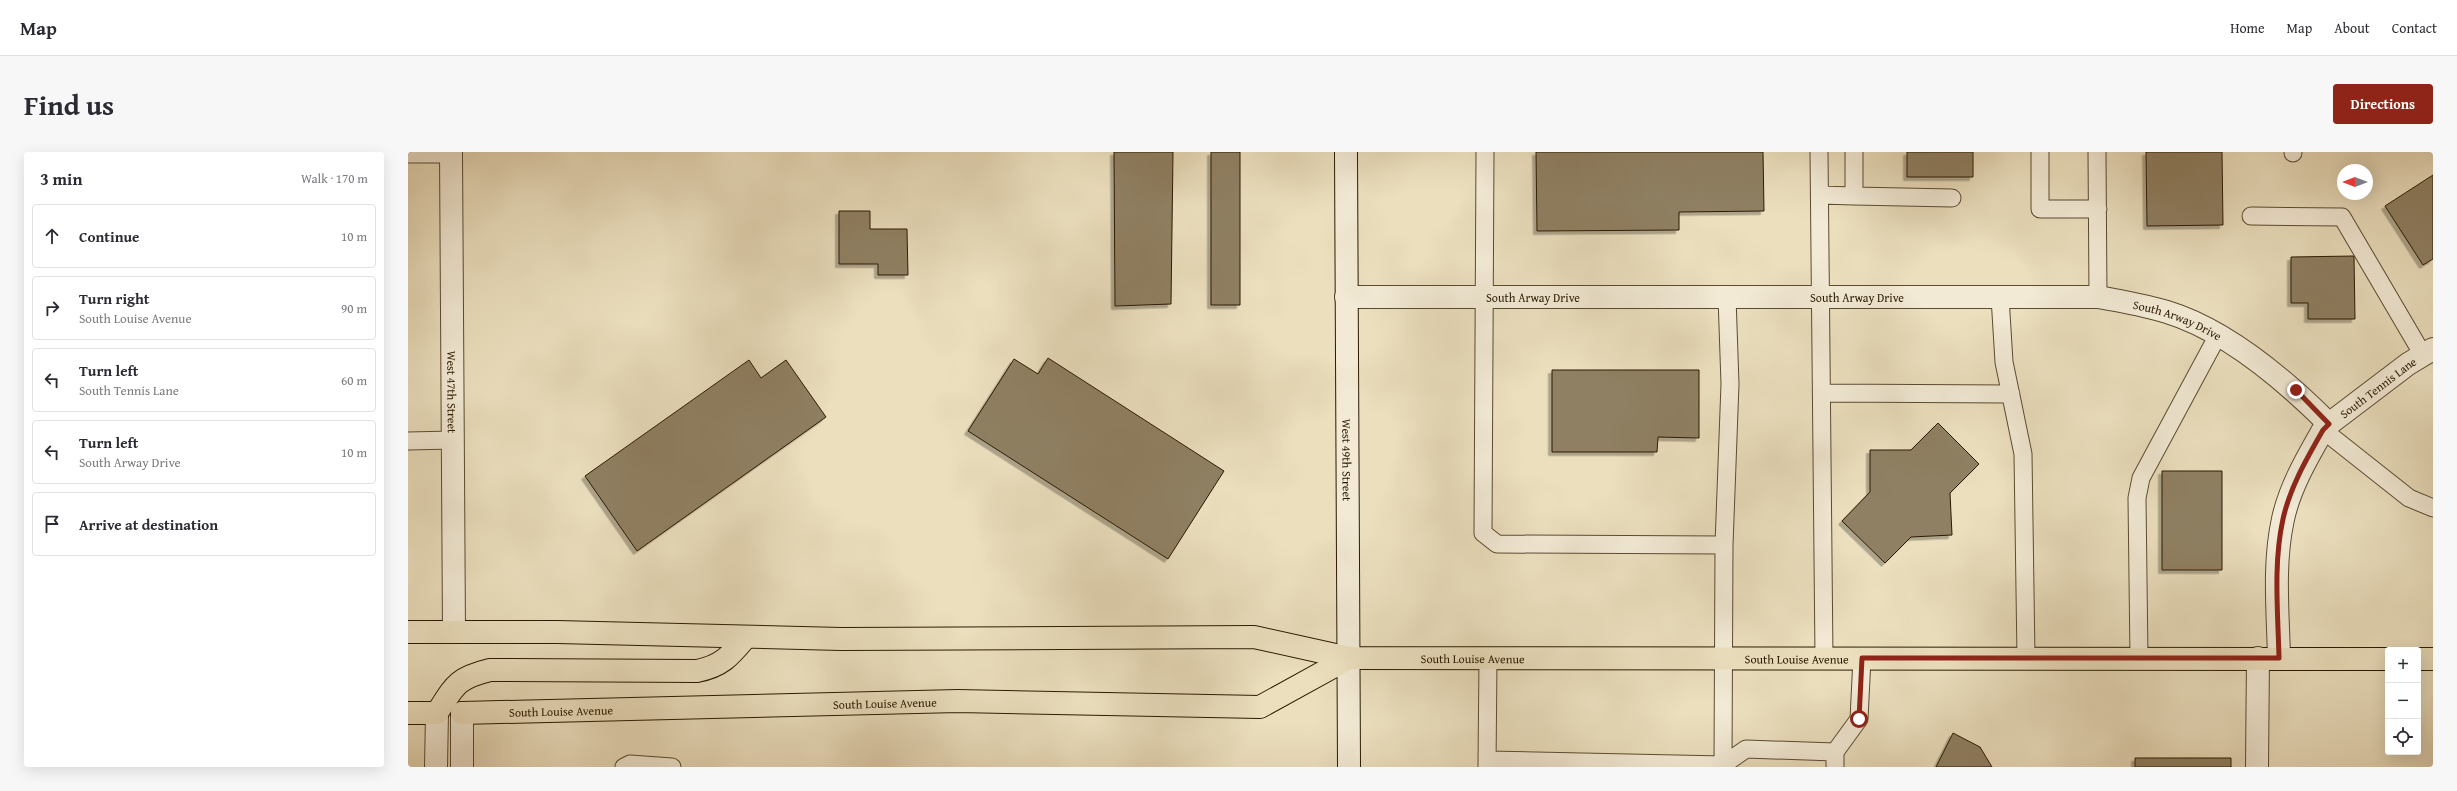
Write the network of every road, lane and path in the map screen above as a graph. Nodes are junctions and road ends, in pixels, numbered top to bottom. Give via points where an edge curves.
1 (1346, 152) edge
2 (1485, 152) edge
3 (1819, 152) edge
4 (1854, 152) edge
5 (2040, 152) edge
6 (2097, 152) edge
7 (452, 153) edge
8 (408, 154) edge
9 (1820, 195) junction
10 (1854, 196) junction
11 (1952, 198) dead end
12 (2098, 209) junction
13 (2251, 216) dead end
14 (1346, 297) junction
15 (1485, 297) junction
16 (1727, 297) junction
17 (1821, 297) junction
18 (2000, 297) junction
19 (2098, 297) junction
20 (2218, 335) junction
21 (2428, 352) edge
22 (1822, 393) junction
23 (2011, 394) junction
24 (2326, 427) junction
25 (453, 440) junction
26 (408, 441) edge
27 (2433, 508) edge
28 (1724, 545) junction
29 (408, 632) edge
30 (454, 632) junction
31 (746, 637) junction
32 (1349, 658) junction
33 (1488, 658) junction
34 (1722, 658) junction
35 (1824, 658) junction
36 (1862, 658) junction
37 (2026, 658) junction
38 (2139, 658) junction
39 (2268, 658) junction
40 (2385, 659) edge
41 (2421, 659) edge
42 (2433, 659) edge
43 (408, 713) edge
44 (437, 713) junction
45 (462, 713) junction
46 (1835, 760) edge
47 (1487, 763) edge
48 (1723, 766) edge
49 (436, 767) edge
50 (462, 767) edge
51 (624, 767) edge
52 (672, 767) edge
53 (1349, 767) edge
54 (2257, 767) edge

1 - 14 street, West 49th Street
2 - 15 lane
3 - 9 lane
4 - 10 lane
5 - 12 lane via 2040,209
6 - 12 lane
7 - 8 lane
7 - 25 street, West 47th Street
9 - 10 lane
9 - 17 lane
10 - 11 lane
12 - 19 lane
13 - 21 lane via 2342,217
14 - 15 street, South Arway Drive
14 - 32 street, West 49th Street
15 - 16 street, South Arway Drive
15 - 28 lane via 1483,533 1497,544
16 - 17 street, South Arway Drive
16 - 28 lane via 1730,384
17 - 18 street, South Arway Drive
17 - 22 lane
18 - 19 street, South Arway Drive
18 - 23 lane via 2004,362
19 - 20 street, South Arway Drive via 2168,312
20 - 24 street, South Arway Drive via 2296,390
20 - 38 lane via 2141,478 2137,498
21 - 24 street, South Tennis Lane
22 - 23 lane
22 - 35 lane
23 - 37 lane via 2023,454
24 - 27 lane via 2409,498
24 - 39 street, South Tennis Lane via 2297,477 2283,518
25 - 26 lane
25 - 30 street, West 47th Street
28 - 34 lane
29 - 30 main road, South Louise Avenue
30 - 31 main road, South Louise Avenue
31 - 32 main road, South Louise Avenue via 841,640 1254,637
31 - 44 main road via 726,660 712,668 697,671 510,669 477,673 456,684
32 - 33 main road, South Louise Avenue
32 - 45 main road, South Louise Avenue via 1260,706 958,701
32 - 53 street, West 49th Street
33 - 34 main road, South Louise Avenue
33 - 47 lane
34 - 35 main road, South Louise Avenue
34 - 48 lane
35 - 36 main road, South Louise Avenue
36 - 37 main road, South Louise Avenue
36 - 46 lane via 1859,719
37 - 38 main road, South Louise Avenue
38 - 39 main road, South Louise Avenue
39 - 40 main road, South Louise Avenue
39 - 54 street, South Tennis Lane
41 - 42 main road
43 - 44 main road, South Louise Avenue
44 - 45 street, South Louise Avenue
44 - 49 street
45 - 50 street
46 - 48 lane via 1746,749
47 - 48 lane
51 - 52 lane via 630,764

